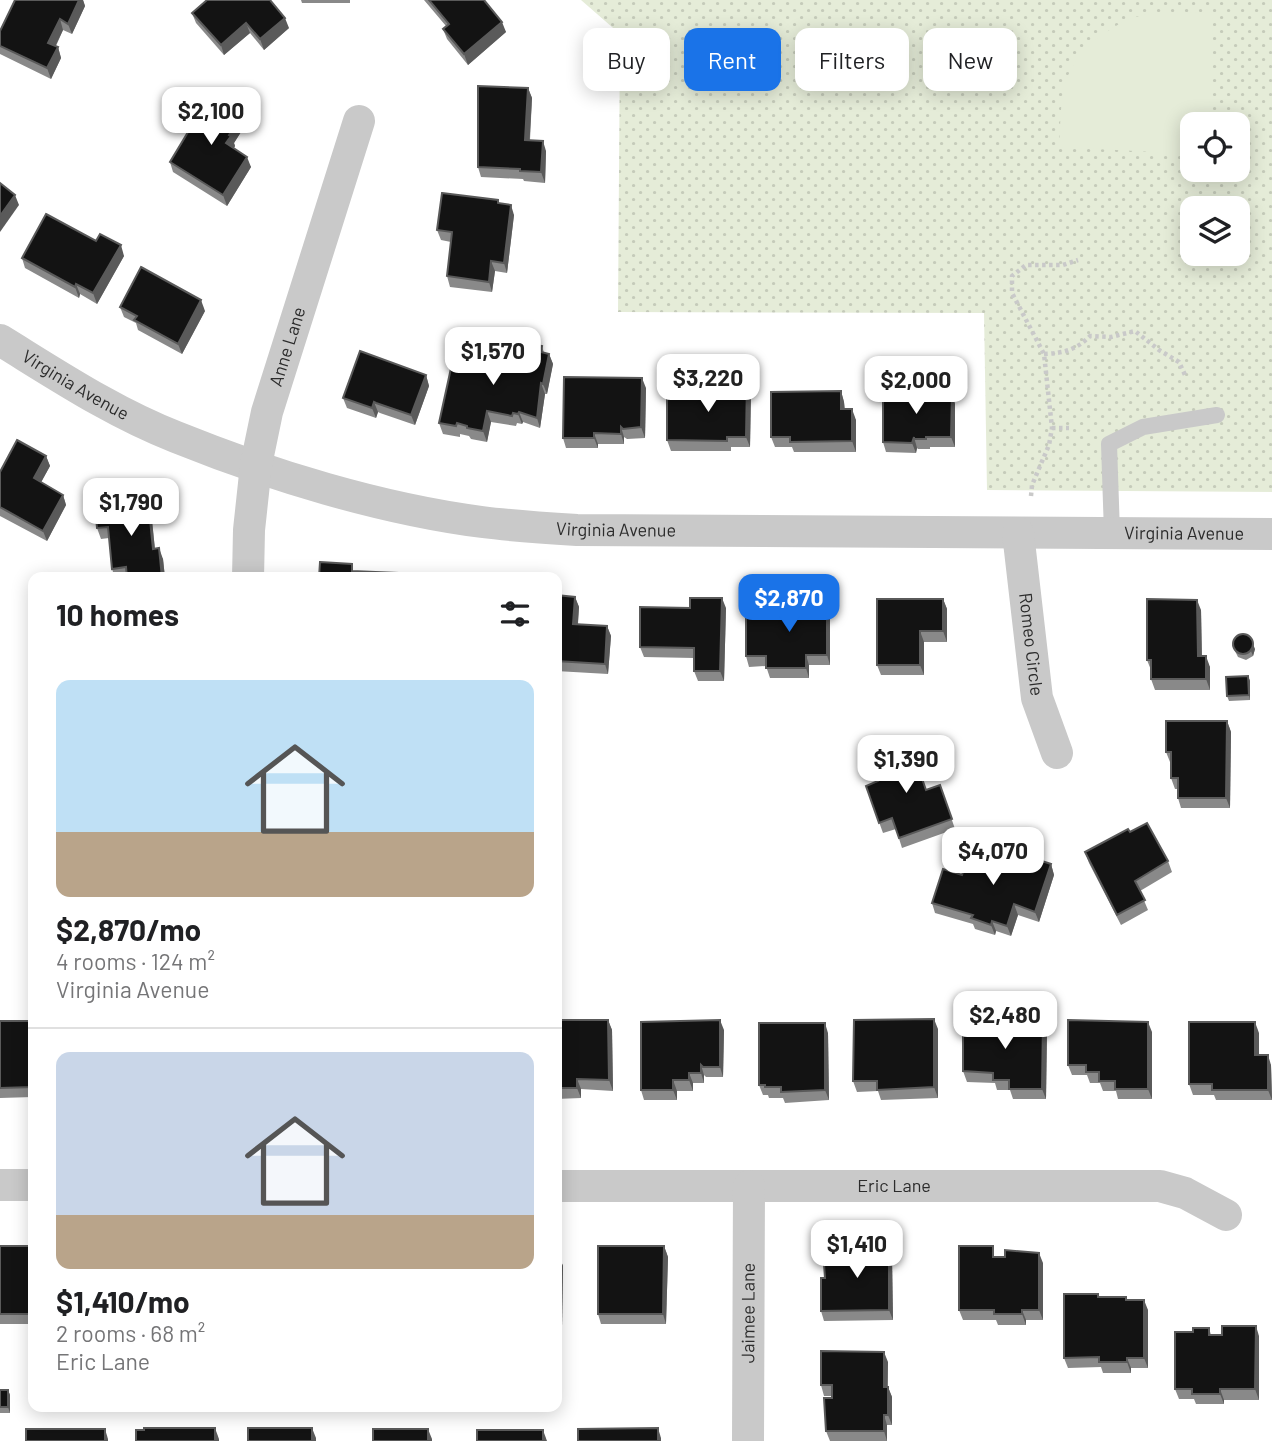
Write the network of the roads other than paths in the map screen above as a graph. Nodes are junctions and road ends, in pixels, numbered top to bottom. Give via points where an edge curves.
1 (359, 121) dead end
2 (0, 340) edge
3 (1217, 415) dead end
4 (256, 465) junction
5 (1018, 533) junction
6 (1112, 533) junction
7 (1272, 534) edge
8 (248, 572) edge
9 (1057, 753) dead end
10 (0, 1185) edge
11 (28, 1185) edge
12 (562, 1186) edge
13 (749, 1186) junction
14 (1226, 1215) dead end
15 (748, 1441) edge

1 - 4 street, Anne Lane via 267,412
2 - 4 street, Virginia Avenue via 96,398 163,431
3 - 6 lane via 1143,427 1109,444
4 - 5 street, Virginia Avenue via 317,486 481,522 563,529
4 - 8 street, Anne Lane
5 - 6 street, Virginia Avenue
5 - 9 street, Romeo Circle via 1037,698
6 - 7 street, Virginia Avenue
10 - 11 street
12 - 13 street, Eric Lane
13 - 14 street, Eric Lane via 1160,1186 1185,1193
13 - 15 street, Jaimee Lane

